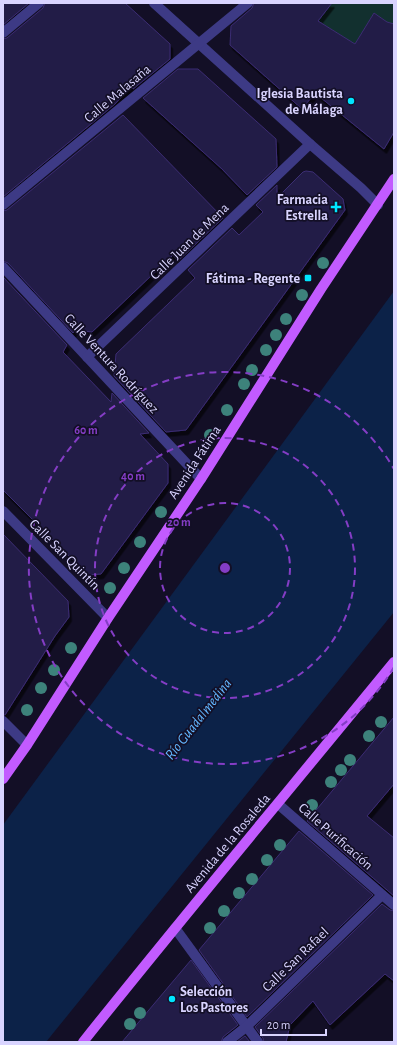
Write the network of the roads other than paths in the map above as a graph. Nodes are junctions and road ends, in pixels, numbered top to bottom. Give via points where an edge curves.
1 (39, 3) edge
2 (154, 3) edge
3 (248, 3) edge
4 (3, 33) edge
5 (199, 44) junction
6 (310, 144) junction
7 (394, 179) edge
8 (3, 205) edge
9 (378, 205) junction
10 (3, 267) edge
11 (87, 357) junction
12 (201, 479) junction
13 (3, 511) edge
14 (108, 618) junction
15 (394, 662) edge
16 (3, 720) edge
17 (27, 745) junction
18 (3, 779) edge
19 (278, 804) junction
20 (382, 895) junction
21 (394, 905) edge
22 (175, 928) junction
23 (246, 1027) junction
24 (83, 1042) edge
25 (227, 1042) edge
26 (258, 1042) edge

1 - 4 street
2 - 5 street
3 - 5 street, Calle Malasaña
5 - 6 street
5 - 8 street, Calle Malasaña
6 - 9 street
6 - 11 street, Calle Juan de Mena
7 - 9 main road, Avenida Fátima
9 - 12 main road, Avenida Fátima via 321,289
10 - 11 street, Calle Ventura Rodríguez
11 - 12 street, Calle Ventura Rodríguez
12 - 14 main road, Avenida Fátima
13 - 14 street, Calle San Quintín
14 - 17 main road, Avenida Fátima
15 - 19 main road, Avenida de la Rosaleda
16 - 17 street
17 - 18 main road, Avenida Fátima
19 - 20 street, Calle Purificación
19 - 22 main road, Avenida de la Rosaleda
20 - 21 street, Calle Purificación
20 - 23 street, Calle San Rafael
22 - 23 street
22 - 24 main road, Avenida de la Rosaleda
23 - 25 street, Calle San Rafael
23 - 26 street

